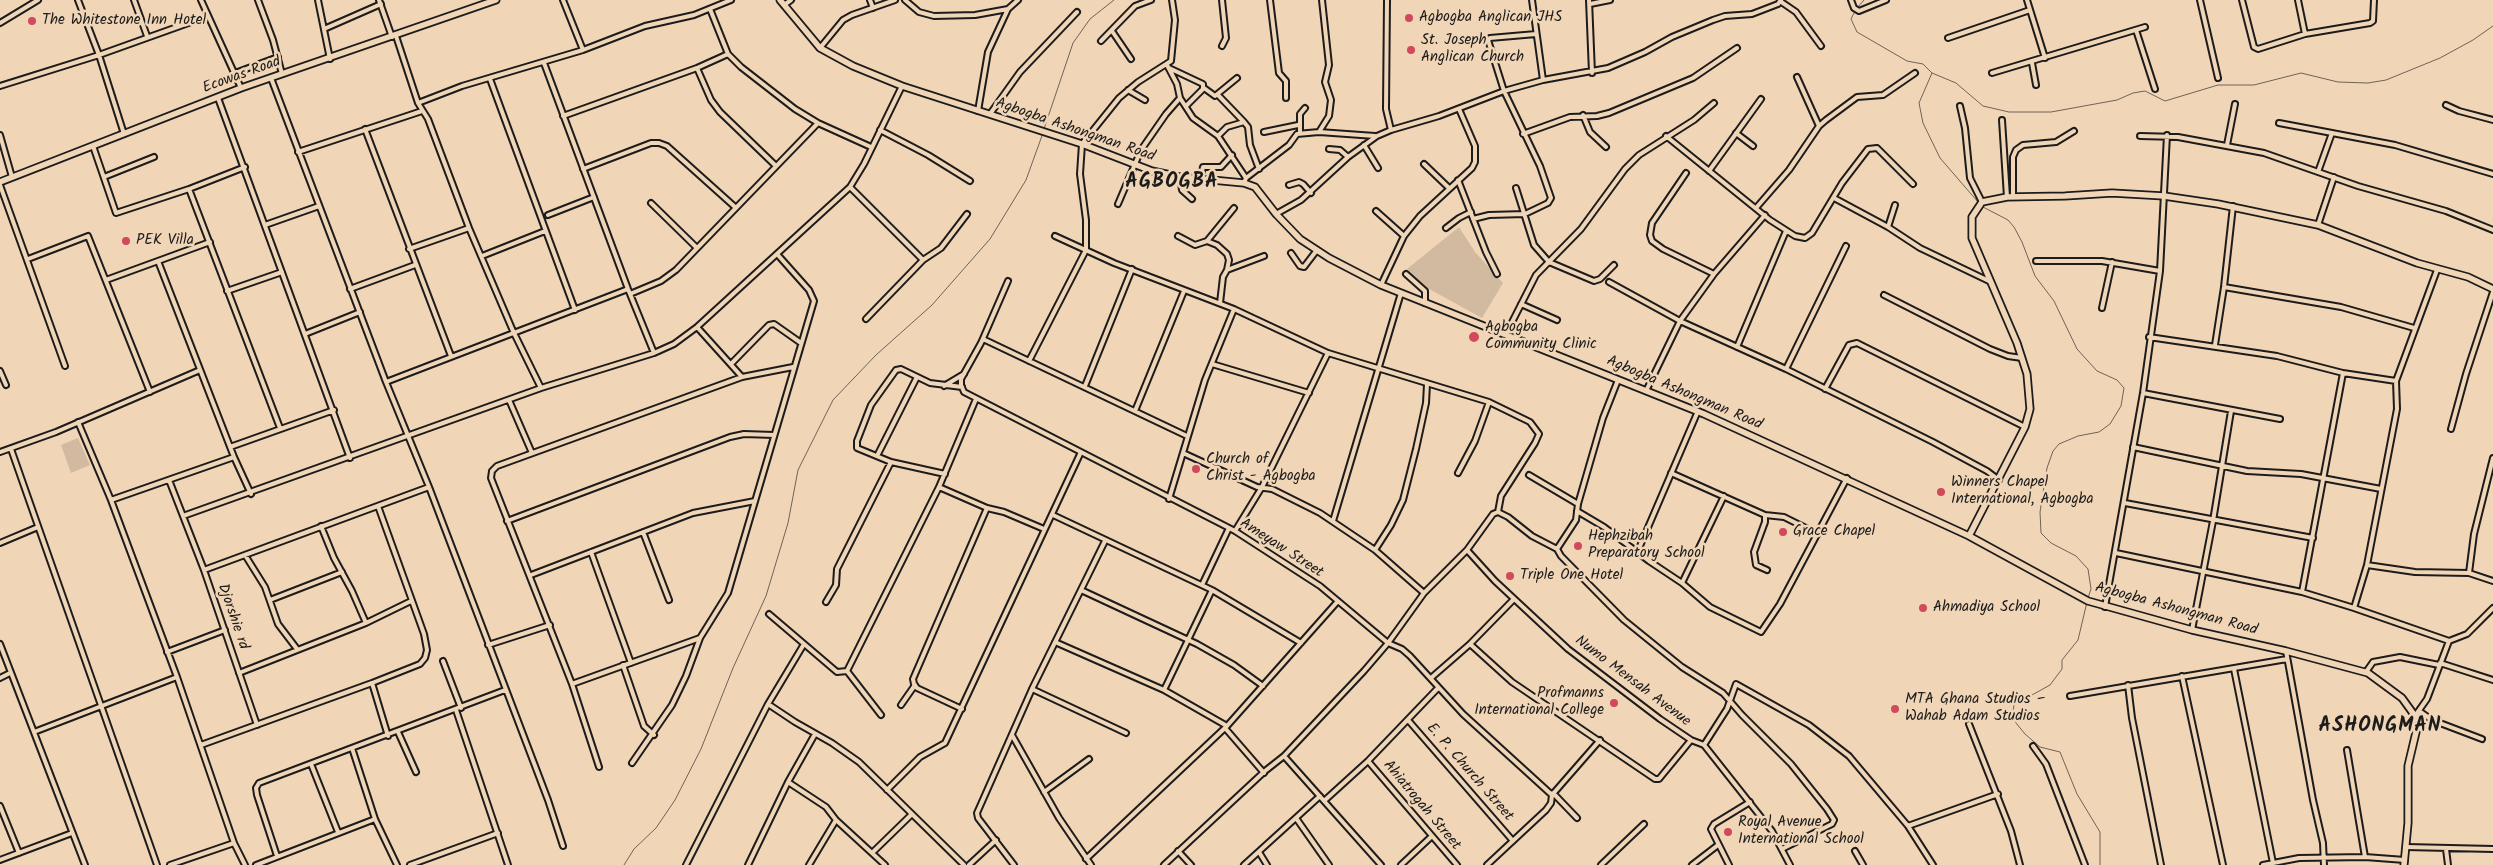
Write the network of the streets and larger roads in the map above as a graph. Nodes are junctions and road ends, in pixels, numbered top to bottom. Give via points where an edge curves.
1 (38, 0) edge
2 (78, 0) edge
3 (134, 0) edge
4 (201, 0) edge
5 (258, 0) edge
6 (318, 0) edge
7 (496, 0) edge
8 (563, 0) edge
9 (731, 0) edge
10 (792, 0) edge
11 (870, 0) edge
12 (895, 0) edge
13 (905, 0) edge
14 (1018, 0) edge
15 (1151, 0) edge
16 (1172, 0) edge
17 (1222, 0) edge
18 (1270, 0) edge
19 (1322, 0) edge
20 (1387, 0) edge
21 (1532, 0) edge
22 (1610, 0) edge
23 (1851, 0) edge
24 (1886, 0) edge
25 (2027, 0) edge
26 (2200, 0) edge
27 (2242, 0) edge
28 (2298, 0) edge
29 (2374, 0) edge
30 (1780, 1) edge
31 (380, 2) edge
32 (1590, 2) edge
33 (782, 3) edge
34 (873, 8) junction
35 (710, 9) junction
36 (1008, 9) junction
37 (2030, 10) junction
38 (1077, 12) dead end
39 (208, 16) junction
40 (0, 23) edge
41 (2145, 27) dead end
42 (324, 29) junction
43 (1112, 30) junction
44 (2136, 30) junction
45 (1536, 34) junction
46 (2305, 34) junction
47 (147, 36) junction
48 (394, 36) junction
49 (1948, 38) dead end
50 (1101, 41) dead end
51 (1222, 46) dead end
52 (1821, 46) dead end
53 (820, 48) junction
54 (1737, 48) dead end
55 (584, 50) junction
56 (728, 54) junction
57 (99, 55) junction
58 (278, 57) junction
59 (330, 58) junction
60 (2045, 58) junction
61 (1131, 59) dead end
62 (544, 63) junction
63 (2032, 63) junction
64 (1168, 66) junction
65 (696, 68) junction
66 (235, 73) junction
67 (1592, 73) junction
68 (1915, 73) dead end
69 (1992, 73) dead end
70 (282, 74) junction
71 (1797, 76) dead end
72 (271, 78) junction
73 (1237, 78) dead end
74 (2218, 78) dead end
75 (490, 79) junction
76 (1543, 80) junction
77 (2036, 85) dead end
78 (0, 86) edge
79 (902, 86) junction
80 (241, 88) junction
81 (1204, 88) junction
82 (2155, 89) dead end
83 (1128, 90) junction
84 (1504, 91) junction
85 (1218, 95) junction
86 (218, 98) junction
87 (1180, 98) junction
88 (1286, 98) dead end
89 (1761, 99) dead end
90 (1145, 100) dead end
91 (418, 103) junction
92 (1714, 103) dead end
93 (2235, 104) dead end
94 (2446, 105) dead end
95 (1186, 106) junction
96 (1960, 106) dead end
97 (1305, 108) dead end
98 (1459, 109) junction
99 (422, 111) junction
100 (978, 111) junction
101 (990, 114) junction
102 (1583, 115) junction
103 (563, 116) junction
104 (2002, 120) dead end
105 (2493, 120) edge
106 (818, 122) junction
107 (1244, 122) junction
108 (2279, 122) dead end
109 (1298, 126) junction
110 (1819, 126) junction
111 (364, 128) junction
112 (880, 130) junction
113 (1391, 130) junction
114 (2074, 131) dead end
115 (1264, 132) dead end
116 (1319, 132) junction
117 (1300, 133) junction
118 (1736, 133) junction
119 (2332, 133) junction
120 (124, 134) junction
121 (1523, 134) junction
122 (2167, 135) junction
123 (0, 136) edge
124 (1218, 136) junction
125 (1377, 136) junction
126 (1666, 136) junction
127 (2140, 136) dead end
128 (1082, 144) junction
129 (1364, 145) junction
130 (2227, 145) junction
131 (93, 146) junction
132 (1753, 146) dead end
133 (871, 147) junction
134 (1606, 147) dead end
135 (1329, 149) dead end
136 (298, 152) junction
137 (1232, 155) junction
138 (154, 157) dead end
139 (1348, 157) junction
140 (1424, 164) dead end
141 (1136, 165) junction
142 (776, 166) junction
143 (245, 167) junction
144 (1378, 168) dead end
145 (583, 169) junction
146 (1259, 169) junction
147 (1709, 171) junction
148 (2318, 172) junction
149 (1686, 173) dead end
150 (2493, 174) edge
151 (12, 177) junction
152 (104, 177) junction
153 (1180, 177) junction
154 (2334, 178) junction
155 (1200, 179) junction
156 (1245, 180) junction
157 (1458, 180) junction
158 (970, 181) dead end
159 (0, 184) edge
160 (1913, 184) dead end
161 (1289, 185) dead end
162 (850, 187) junction
163 (1448, 188) junction
164 (1516, 188) dead end
165 (189, 189) junction
166 (1310, 193) junction
167 (2164, 196) junction
168 (594, 197) junction
169 (2010, 197) junction
170 (1834, 198) junction
171 (1192, 199) dead end
172 (1982, 202) junction
173 (652, 203) dead end
174 (1118, 204) dead end
175 (1895, 205) dead end
176 (319, 206) junction
177 (2233, 206) junction
178 (735, 207) junction
179 (1234, 208) dead end
180 (1756, 208) junction
181 (1376, 211) dead end
182 (1471, 212) junction
183 (967, 214) dead end
184 (1276, 214) junction
185 (1525, 214) junction
186 (548, 215) dead end
187 (1765, 216) junction
188 (1473, 219) junction
189 (2318, 224) junction
190 (265, 225) junction
191 (1888, 227) junction
192 (469, 228) junction
193 (1446, 228) dead end
194 (2493, 230) edge
195 (545, 231) junction
196 (1786, 231) junction
197 (1055, 236) dead end
198 (1178, 236) dead end
199 (1404, 236) junction
200 (1207, 241) junction
201 (210, 242) junction
202 (1846, 246) dead end
203 (697, 248) junction
204 (409, 249) junction
205 (1086, 250) junction
206 (1316, 250) junction
207 (1291, 252) dead end
208 (777, 254) junction
209 (482, 256) junction
210 (1264, 256) dead end
211 (28, 259) junction
212 (923, 260) junction
213 (158, 261) junction
214 (2036, 261) dead end
215 (1549, 262) junction
216 (2112, 262) junction
217 (415, 265) junction
218 (1614, 266) dead end
219 (1132, 269) junction
220 (1227, 270) junction
221 (2437, 270) junction
222 (2160, 271) junction
223 (282, 272) junction
224 (1406, 274) dead end
225 (1497, 274) dead end
226 (1714, 274) junction
227 (106, 280) junction
228 (1008, 280) dead end
229 (1609, 282) dead end
230 (1991, 282) junction
231 (1382, 285) junction
232 (2224, 287) junction
233 (350, 289) junction
234 (628, 289) junction
235 (227, 291) junction
236 (2493, 291) edge
237 (1184, 292) junction
238 (1400, 293) junction
239 (630, 294) junction
240 (1884, 295) dead end
241 (1425, 302) junction
242 (1220, 303) junction
243 (1521, 304) junction
244 (2102, 308) dead end
245 (1234, 309) junction
246 (575, 310) junction
247 (360, 312) junction
248 (866, 319) dead end
249 (1558, 320) dead end
250 (1680, 321) junction
251 (697, 327) junction
252 (2414, 328) junction
253 (514, 331) junction
254 (305, 334) junction
255 (1506, 334) junction
256 (2149, 337) junction
257 (983, 339) junction
258 (801, 343) junction
259 (2215, 345) junction
260 (1737, 347) junction
261 (654, 353) junction
262 (1328, 353) junction
263 (451, 356) junction
264 (2022, 358) junction
265 (1029, 361) junction
266 (731, 364) junction
267 (1212, 364) junction
268 (65, 366) dead end
269 (793, 368) junction
270 (1378, 368) junction
271 (1786, 369) junction
272 (200, 370) junction
273 (0, 371) edge
274 (2343, 373) junction
275 (964, 374) junction
276 (742, 377) junction
277 (917, 377) junction
278 (1618, 380) junction
279 (2396, 380) junction
280 (386, 382) junction
281 (1427, 384) junction
282 (6, 385) dead end
283 (944, 386) junction
284 (1085, 386) junction
285 (962, 387) junction
286 (541, 388) junction
287 (1825, 389) junction
288 (1646, 391) junction
289 (150, 392) junction
290 (1309, 393) junction
291 (2143, 393) junction
292 (976, 399) junction
293 (509, 400) junction
294 (1489, 402) junction
295 (334, 410) junction
296 (2231, 410) junction
297 (1135, 411) junction
298 (1698, 411) junction
299 (2280, 419) dead end
300 (78, 422) junction
301 (2025, 427) junction
302 (280, 428) junction
303 (2451, 429) dead end
304 (774, 435) junction
305 (410, 436) junction
306 (1187, 436) junction
307 (230, 447) junction
308 (2133, 447) junction
309 (12, 449) junction
310 (0, 452) edge
311 (1082, 452) junction
312 (1183, 453) junction
313 (532, 454) junction
314 (877, 456) junction
315 (234, 457) junction
316 (350, 458) junction
317 (2493, 458) edge
318 (892, 462) junction
319 (2222, 464) junction
320 (1458, 473) dead end
321 (1671, 473) junction
322 (945, 474) junction
323 (1529, 475) dead end
324 (1846, 478) junction
325 (2322, 478) junction
326 (169, 480) junction
327 (1999, 480) junction
328 (429, 487) junction
329 (940, 487) junction
330 (1262, 487) junction
331 (2381, 489) junction
332 (251, 494) junction
333 (1724, 496) junction
334 (1169, 499) junction
335 (111, 500) junction
336 (755, 501) junction
337 (2125, 503) junction
338 (1578, 504) junction
339 (378, 506) junction
340 (987, 508) junction
341 (1577, 511) junction
342 (1498, 512) junction
343 (1053, 515) junction
344 (1765, 515) junction
345 (183, 516) junction
346 (507, 521) junction
347 (1333, 521) junction
348 (2214, 521) junction
349 (322, 526) junction
350 (38, 527) junction
351 (1229, 528) junction
352 (1044, 529) junction
353 (1235, 531) junction
354 (643, 532) junction
355 (1818, 534) junction
356 (1969, 536) junction
357 (2313, 538) junction
358 (1105, 541) junction
359 (0, 543) edge
360 (1557, 549) junction
361 (1375, 550) junction
362 (1467, 550) junction
363 (591, 552) junction
364 (1638, 553) junction
365 (2116, 553) junction
366 (245, 556) junction
367 (2367, 565) junction
368 (204, 570) junction
369 (1767, 570) dead end
370 (342, 572) junction
371 (2204, 572) junction
372 (2469, 573) junction
373 (531, 575) junction
374 (2493, 581) edge
375 (1682, 583) junction
376 (1202, 585) junction
377 (1081, 590) junction
378 (1212, 590) junction
379 (2302, 592) junction
380 (1424, 593) junction
381 (270, 600) junction
382 (411, 600) junction
383 (669, 600) dead end
384 (1514, 600) junction
385 (1338, 601) junction
386 (826, 602) dead end
387 (2104, 607) junction
388 (2354, 608) junction
389 (2493, 608) edge
390 (769, 614) dead end
391 (366, 623) junction
392 (550, 624) junction
393 (225, 630) junction
394 (2192, 630) junction
395 (700, 638) junction
396 (1188, 640) junction
397 (2449, 641) junction
398 (1055, 642) junction
399 (1301, 643) junction
400 (1388, 643) junction
401 (0, 644) edge
402 (804, 644) junction
403 (1470, 644) junction
404 (488, 645) junction
405 (297, 649) junction
406 (2286, 651) junction
407 (167, 652) junction
408 (2287, 659) junction
409 (443, 661) dead end
410 (631, 663) junction
411 (2439, 664) junction
412 (623, 666) junction
413 (2234, 669) junction
414 (847, 671) junction
415 (2366, 672) junction
416 (10, 673) junction
417 (240, 673) junction
418 (2182, 676) junction
419 (0, 678) edge
420 (177, 678) junction
421 (1431, 678) junction
422 (2493, 680) edge
423 (372, 683) junction
424 (572, 684) junction
425 (915, 685) junction
426 (2128, 685) junction
427 (1263, 686) junction
428 (1438, 688) junction
429 (1032, 689) junction
430 (505, 690) junction
431 (1164, 690) junction
432 (2070, 696) dead end
433 (1729, 701) junction
434 (768, 704) junction
435 (901, 705) dead end
436 (103, 706) junction
437 (461, 708) junction
438 (962, 709) junction
439 (456, 710) junction
440 (2417, 714) junction
441 (882, 715) dead end
442 (1408, 720) junction
443 (1969, 724) dead end
444 (257, 725) junction
445 (1226, 727) junction
446 (34, 732) junction
447 (398, 732) junction
448 (1126, 732) dead end
449 (654, 734) junction
450 (814, 734) junction
451 (1012, 735) junction
452 (388, 736) junction
453 (2482, 738) dead end
454 (1600, 740) junction
455 (1690, 740) junction
456 (201, 745) junction
457 (1704, 745) junction
458 (2033, 746) dead end
459 (352, 748) junction
460 (2347, 750) dead end
461 (1284, 756) junction
462 (1089, 759) dead end
463 (1368, 761) junction
464 (632, 763) dead end
465 (312, 764) junction
466 (599, 767) dead end
467 (416, 772) dead end
468 (1264, 772) junction
469 (788, 782) junction
470 (887, 790) junction
471 (1044, 792) junction
472 (1552, 794) junction
473 (1998, 794) junction
474 (1320, 796) junction
475 (1324, 801) junction
476 (1750, 802) junction
477 (0, 806) edge
478 (912, 814) junction
479 (1296, 818) junction
480 (1577, 818) dead end
481 (375, 819) junction
482 (836, 820) junction
483 (1644, 824) dead end
484 (1908, 826) junction
485 (338, 832) junction
486 (498, 832) junction
487 (72, 833) junction
488 (1432, 836) junction
489 (996, 840) junction
490 (1513, 841) junction
491 (234, 843) junction
492 (1718, 845) junction
493 (563, 846) dead end
494 (2406, 848) junction
495 (1782, 849) junction
496 (2446, 849) junction
497 (2493, 849) edge
498 (1855, 850) dead end
499 (1178, 851) junction
500 (19, 852) junction
501 (1260, 852) junction
502 (872, 854) junction
503 (277, 856) junction
504 (2365, 857) junction
505 (2324, 858) junction
506 (1086, 859) junction
507 (0, 860) edge
508 (2273, 863) junction
509 (2404, 863) edge
510 (1603, 864) edge
511 (85, 865) edge
512 (157, 865) edge
513 (170, 865) edge
514 (244, 865) edge
515 (256, 865) edge
516 (397, 865) edge
517 (410, 865) edge
518 (508, 865) edge
519 (686, 865) edge
520 (748, 865) edge
521 (809, 865) edge
522 (885, 865) edge
523 (964, 865) edge
524 (969, 865) edge
525 (1014, 865) edge
526 (1091, 865) edge
527 (1164, 865) edge
528 (1191, 865) edge
529 (1244, 865) edge
530 (1267, 865) edge
531 (1329, 865) edge
532 (1381, 865) edge
533 (1401, 865) edge
534 (1457, 865) edge
535 (1487, 865) edge
536 (1692, 865) edge
537 (1729, 865) edge
538 (1790, 865) edge
539 (1863, 865) edge
540 (1933, 865) edge
541 (2020, 865) edge
542 (2085, 865) edge
543 (2161, 865) edge
544 (2223, 865) edge
545 (2263, 865) edge
546 (2324, 865) edge
547 (2448, 865) edge

1 - 40 street
2 - 57 street
3 - 47 street
4 - 39 street
5 - 58 street
6 - 42 street
7 - 48 street, Ecowas Road
8 - 55 street
9 - 35 street
10 - 33 street
11 - 34 street
12 - 34 street
13 - 36 street via 919,12 934,16 975,15
14 - 36 street
15 - 43 street via 1135,6
16 - 64 street via 1175,20
17 - 51 street via 1226,38
18 - 88 street via 1279,73 1286,81
19 - 116 street via 1329,65 1325,82 1331,100 1329,116
20 - 113 street via 1386,110
21 - 45 street
22 - 32 street
23 - 24 street via 1859,12
25 - 37 street
26 - 74 street
27 - 46 street via 2255,48
28 - 46 street
29 - 46 street via 2371,22
30 - 52 street via 1796,12
30 - 67 street via 1752,14 1713,20 1672,37 1626,62
31 - 42 street
31 - 48 street
32 - 67 street
33 - 53 street, Agbogba Ashongman Road
34 - 53 street via 843,20
35 - 55 street via 645,26
35 - 56 street
36 - 100 street via 988,52
37 - 49 street
37 - 60 street
38 - 101 street via 1020,72
39 - 47 street
39 - 66 street
41 - 44 street
42 - 59 street
43 - 50 street
43 - 61 street
44 - 60 street
44 - 82 street
45 - 76 street
45 - 84 street via 1489,38
47 - 57 street
48 - 59 street, Ecowas Road
48 - 91 street
53 - 79 street, Agbogba Ashongman Road
54 - 102 street via 1677,86 1603,116
55 - 62 street
56 - 65 street
56 - 106 street via 787,103
57 - 78 street
57 - 120 street
58 - 66 street
58 - 70 street
59 - 70 street, Ecowas Road
60 - 63 street
62 - 75 street
62 - 103 street
63 - 69 street
63 - 77 street
64 - 81 street via 1203,84
64 - 83 street
64 - 87 street
65 - 103 street
65 - 142 street via 720,112
66 - 80 street
67 - 76 street
68 - 110 street via 1883,95 1857,97
70 - 72 street, Ecowas Road
71 - 110 street
72 - 80 street, Ecowas Road
72 - 136 street
73 - 85 street
75 - 91 street
75 - 195 street
76 - 84 street
79 - 100 street, Agbogba Ashongman Road
79 - 112 street
80 - 86 street, Ecowas Road
81 - 85 street via 1212,96
81 - 95 street
83 - 90 street
83 - 128 street
84 - 98 street
84 - 121 street
85 - 107 street
86 - 120 street, Ecowas Road
86 - 143 street
87 - 95 street
87 - 141 street via 1141,150
89 - 118 street
91 - 99 street
92 - 126 street via 1694,120
93 - 130 street
94 - 105 street
95 - 124 street via 1193,118
96 - 172 street via 1966,128 1970,178
97 - 109 street
98 - 113 street
98 - 157 street via 1476,156 1472,168
99 - 111 street
99 - 192 street via 428,119
100 - 101 street, Agbogba Ashongman Road
101 - 128 street, Agbogba Ashongman Road
102 - 121 street
102 - 134 street via 1590,132
103 - 145 street
104 - 169 street
106 - 133 street
106 - 142 street
107 - 124 street via 1227,127
107 - 146 street
108 - 119 street
109 - 115 street
109 - 117 street
110 - 180 street via 1789,170
111 - 136 street
111 - 204 street
112 - 133 street
112 - 158 street
113 - 125 street
114 - 169 street via 2056,142 2028,144 2016,150
116 - 117 street
116 - 125 street
117 - 146 street
118 - 132 street
118 - 147 street
119 - 148 street
119 - 150 street via 2395,145
120 - 131 street, Ecowas Road
121 - 185 street via 1552,196 1548,202
122 - 127 street
122 - 130 street
122 - 167 street
123 - 151 street
124 - 137 street
125 - 129 street
126 - 147 street
126 - 215 street via 1625,169 1581,229
128 - 141 street, Agbogba Ashongman Road
128 - 205 street via 1080,174
129 - 139 street
129 - 144 street
130 - 148 street via 2264,153
131 - 151 street, Ecowas Road
131 - 152 street
133 - 162 street
135 - 139 street via 1340,150
136 - 176 street
137 - 155 street via 1221,167 1203,167
137 - 156 street
138 - 152 street
139 - 166 street
140 - 163 street
141 - 153 street, Agbogba Ashongman Road
141 - 174 street
142 - 178 street
143 - 165 street
143 - 190 street
145 - 168 street
145 - 178 street via 651,143 659,143
146 - 156 street
147 - 180 street
148 - 154 street
149 - 226 street via 1652,223 1650,235 1652,241 1663,249
151 - 159 street, Ecowas Road
152 - 165 street via 116,213
153 - 155 street, Agbogba Ashongman Road
153 - 171 street via 1182,190
154 - 189 street
154 - 194 street via 2446,211
155 - 156 street, Agbogba Ashongman Road
156 - 184 street, Agbogba Ashongman Road via 1259,190
157 - 163 street
157 - 182 street
159 - 211 street
160 - 170 street via 1877,148 1872,147 1847,176
161 - 166 street via 1299,182
162 - 208 street
162 - 212 street
163 - 199 street
164 - 185 street
165 - 201 street
166 - 184 street
167 - 169 street via 2112,193
167 - 177 street
167 - 222 street
168 - 186 street
168 - 234 street
169 - 172 street
170 - 191 street
170 - 196 street via 1812,233 1805,238
172 - 230 street via 1973,213 1971,233
173 - 203 street
175 - 191 street
176 - 190 street
176 - 233 street
177 - 189 street
177 - 232 street
178 - 203 street
179 - 200 street
180 - 187 street
181 - 199 street
182 - 188 street
182 - 193 street
183 - 212 street via 941,248
184 - 206 street, Agbogba Ashongman Road
185 - 188 street
185 - 215 street via 1534,245
187 - 196 street
187 - 226 street
188 - 225 street
189 - 221 street
190 - 223 street
191 - 230 street via 1948,263
192 - 204 street
192 - 209 street
195 - 209 street
195 - 246 street
196 - 260 street
197 - 205 street
198 - 200 street via 1195,245
199 - 231 street
200 - 220 street via 1227,254
201 - 213 street
201 - 235 street
202 - 271 street
203 - 239 street via 670,276
204 - 217 street
205 - 219 street
205 - 265 street
206 - 207 street via 1304,267
206 - 231 street, Agbogba Ashongman Road
208 - 251 street
208 - 258 street via 814,300
209 - 253 street
210 - 220 street
211 - 227 street via 88,236
211 - 268 street
212 - 248 street
213 - 227 street
213 - 272 street
214 - 216 street
215 - 218 street via 1594,281
215 - 243 street via 1531,282
216 - 222 street
216 - 244 street
217 - 233 street
217 - 263 street
219 - 237 street
219 - 284 street
220 - 242 street
221 - 236 street via 2468,277
221 - 252 street
222 - 256 street
223 - 235 street
223 - 254 street
224 - 241 street via 1424,291
226 - 250 street
227 - 289 street
228 - 257 street
229 - 250 street
230 - 264 street
231 - 238 street, Agbogba Ashongman Road
232 - 252 street via 2341,307
232 - 259 street
233 - 247 street
234 - 239 street
234 - 246 street
235 - 302 street
236 - 303 street
237 - 242 street
237 - 297 street
238 - 241 street, Agbogba Ashongman Road
238 - 270 street
239 - 261 street
240 - 264 street via 1990,349
241 - 255 street, Agbogba Ashongman Road
242 - 245 street
243 - 249 street
243 - 255 street
245 - 262 street
245 - 267 street
246 - 253 street
247 - 254 street
247 - 280 street
250 - 260 street
250 - 288 street
251 - 261 street via 674,344
251 - 266 street
252 - 279 street
253 - 263 street
253 - 286 street
254 - 295 street
255 - 278 street, Agbogba Ashongman Road
256 - 259 street
256 - 291 street
257 - 265 street
257 - 275 street
258 - 266 street via 774,324 769,325
258 - 269 street
259 - 274 street via 2278,356
260 - 271 street
261 - 286 street
262 - 270 street
262 - 290 street
263 - 280 street
264 - 301 street via 2030,394
265 - 284 street
266 - 276 street
267 - 290 street
267 - 306 street
269 - 276 street
269 - 304 street
270 - 281 street
270 - 347 street
271 - 287 street
272 - 289 street
272 - 307 street
273 - 282 street
274 - 279 street
274 - 325 street
275 - 283 street
275 - 285 street
276 - 313 street
277 - 283 street
277 - 314 street
277 - 314 street via 901,369 896,370 871,405 857,448
278 - 288 street, Agbogba Ashongman Road
278 - 338 street via 1603,418
279 - 331 street via 2397,409
280 - 305 street
281 - 294 street
281 - 361 street via 1426,403 1405,493 1391,525
283 - 285 street
284 - 297 street
285 - 292 street, Ameyaw Street
286 - 293 street
287 - 301 street via 1849,345 1857,343
287 - 327 street via 1988,470
288 - 298 street, Agbogba Ashongman Road
289 - 300 street
290 - 330 street
291 - 296 street
291 - 308 street
292 - 311 street, Ameyaw Street
292 - 322 street
293 - 305 street
293 - 313 street
294 - 320 street via 1475,441
294 - 342 street via 1530,422 1539,434 1501,496
295 - 302 street
295 - 316 street
296 - 299 street
296 - 319 street
297 - 306 street
298 - 321 street
298 - 324 street, Agbogba Ashongman Road
300 - 309 street
300 - 335 street
301 - 327 street
302 - 307 street
304 - 336 street
304 - 346 street via 730,437
305 - 316 street
305 - 328 street
306 - 312 street
307 - 315 street
308 - 319 street
308 - 337 street
309 - 310 street
309 - 350 street
311 - 334 street, Ameyaw Street
311 - 343 street
312 - 330 street
312 - 334 street
313 - 346 street via 497,466 492,471 491,478
314 - 318 street
315 - 326 street
315 - 332 street
316 - 332 street
317 - 372 street via 2474,534
318 - 322 street
318 - 386 street via 837,569 836,585
319 - 325 street via 2247,471
319 - 348 street
321 - 333 street
321 - 364 street
322 - 329 street
323 - 338 street
324 - 355 street
324 - 356 street, Agbogba Ashongman Road
325 - 331 street
325 - 357 street
326 - 335 street
326 - 345 street, Djorshie rd
327 - 356 street
328 - 339 street
328 - 404 street
329 - 340 street
329 - 414 street
330 - 347 street via 1285,495
330 - 353 street
331 - 367 street
332 - 345 street
333 - 344 street
333 - 375 street
334 - 351 street, Ameyaw Street
335 - 407 street
336 - 354 street via 693,513
336 - 395 street via 728,593
337 - 348 street
337 - 365 street
338 - 341 street
339 - 349 street
339 - 382 street
340 - 352 street
340 - 425 street via 915,673
341 - 360 street via 1573,527
341 - 364 street
342 - 360 street
342 - 362 street via 1493,514
343 - 352 street
343 - 358 street
344 - 355 street via 1784,517
344 - 369 street via 1754,552 1756,565
345 - 368 street, Djorshie rd
346 - 373 street
347 - 361 street
348 - 357 street
348 - 371 street
349 - 366 street
349 - 370 street
350 - 359 street
350 - 436 street
351 - 353 street, Ameyaw Street
351 - 376 street
352 - 438 street
353 - 385 street, Ameyaw Street
354 - 363 street
354 - 383 street
355 - 375 street via 1773,617 1761,632 1710,607
356 - 387 street, Agbogba Ashongman Road via 2070,592
357 - 379 street
358 - 376 street
358 - 377 street
360 - 433 street via 1624,620 1682,667 1723,693
361 - 380 street
362 - 380 street
362 - 384 street, Numo Mensah Avenue
363 - 373 street
363 - 410 street
364 - 375 street
365 - 371 street
365 - 387 street
366 - 368 street
366 - 381 street
367 - 372 street via 2415,572
367 - 388 street
368 - 393 street, Djorshie rd
370 - 381 street
370 - 391 street
371 - 379 street
371 - 394 street
372 - 374 street
373 - 392 street
376 - 378 street
377 - 396 street
377 - 398 street
378 - 396 street
378 - 399 street
379 - 388 street
380 - 400 street
381 - 405 street via 278,624
382 - 391 street
382 - 423 street via 424,634 425,658 420,664
384 - 403 street
384 - 455 street, Numo Mensah Avenue via 1581,660
385 - 399 street
385 - 400 street, Ameyaw Street
387 - 394 street, Agbogba Ashongman Road
388 - 397 street
389 - 397 street via 2467,634 2456,641
390 - 402 street
391 - 405 street
392 - 404 street
392 - 424 street
393 - 407 street
393 - 417 street, Djorshie rd
394 - 406 street, Agbogba Ashongman Road
395 - 410 street
395 - 449 street via 686,676
396 - 427 street via 1234,665
396 - 431 street
397 - 411 street
398 - 429 street
398 - 431 street
399 - 427 street
400 - 421 street, Ameyaw Street via 1402,649
400 - 461 street
401 - 416 street
402 - 414 street via 837,672
402 - 434 street
403 - 421 street
403 - 454 street via 1512,682
404 - 430 street
405 - 417 street
406 - 408 street
406 - 415 street, Agbogba Ashongman Road
407 - 420 street
408 - 413 street
408 - 505 street
409 - 437 street
410 - 412 street
411 - 415 street via 2400,657 2374,662
411 - 422 street
411 - 440 street via 2427,699
412 - 424 street
412 - 449 street via 644,726
413 - 418 street
413 - 508 street
414 - 441 street
415 - 440 street, Agbogba Ashongman Road via 2389,687
416 - 419 street
416 - 446 street
417 - 444 street, Djorshie rd
418 - 426 street
418 - 544 street
420 - 436 street
420 - 456 street
421 - 428 street, Ameyaw Street
423 - 444 street
423 - 452 street
424 - 466 street
425 - 435 street
425 - 438 street
426 - 432 street
426 - 543 street
427 - 445 street
428 - 442 street
428 - 472 street, Ameyaw Street
429 - 448 street
429 - 451 street
430 - 437 street
430 - 493 street
431 - 445 street
433 - 457 street
433 - 484 street via 1736,684 1831,741 1849,756
433 - 495 street via 1791,764 1834,820 1832,824
434 - 450 street
434 - 519 street
436 - 446 street
436 - 512 street
437 - 439 street
438 - 470 street via 942,746 920,757
439 - 447 street
439 - 486 street
440 - 453 street
440 - 494 street via 2408,766
442 - 463 street
442 - 490 street, E. P. Church Street
443 - 473 street
444 - 456 street
445 - 468 street
445 - 506 street
446 - 487 street
447 - 452 street
447 - 467 street
449 - 464 street
450 - 469 street
450 - 470 street via 849,754
451 - 471 street
451 - 489 street via 977,813
452 - 459 street
454 - 455 street via 1657,780
454 - 472 street
455 - 457 street, Numo Mensah Avenue
456 - 491 street
457 - 476 street
458 - 542 street via 2046,764
459 - 465 street
459 - 481 street
460 - 504 street
461 - 468 street
461 - 474 street
462 - 471 street
463 - 475 street
463 - 488 street, Ahiatrogah Street
465 - 485 street
465 - 503 street via 259,783 256,788
468 - 499 street
469 - 482 street via 826,807
469 - 520 street
470 - 478 street
471 - 506 street
472 - 480 street, Ameyaw Street
472 - 490 street via 1546,810
473 - 484 street
473 - 541 street
474 - 475 street
474 - 479 street
475 - 532 street
476 - 492 street via 1714,824 1711,832
476 - 495 street
477 - 500 street
478 - 502 street
478 - 523 street
479 - 501 street
479 - 531 street
481 - 485 street
481 - 516 street
482 - 502 street
482 - 521 street
483 - 510 street
484 - 540 street
485 - 503 street
486 - 517 street
486 - 518 street
487 - 500 street
487 - 511 street
488 - 533 street
488 - 534 street, Ahiatrogah Street
489 - 524 street
489 - 525 street
490 - 535 street
491 - 513 street
491 - 514 street
492 - 536 street
492 - 537 street
494 - 496 street
494 - 509 street
495 - 538 street
496 - 497 street
496 - 547 street
498 - 539 street
499 - 527 street
499 - 528 street
500 - 507 street
501 - 529 street
501 - 530 street
502 - 522 street
503 - 515 street
504 - 505 street
504 - 509 street
505 - 508 street
505 - 546 street
506 - 526 street
508 - 545 street

